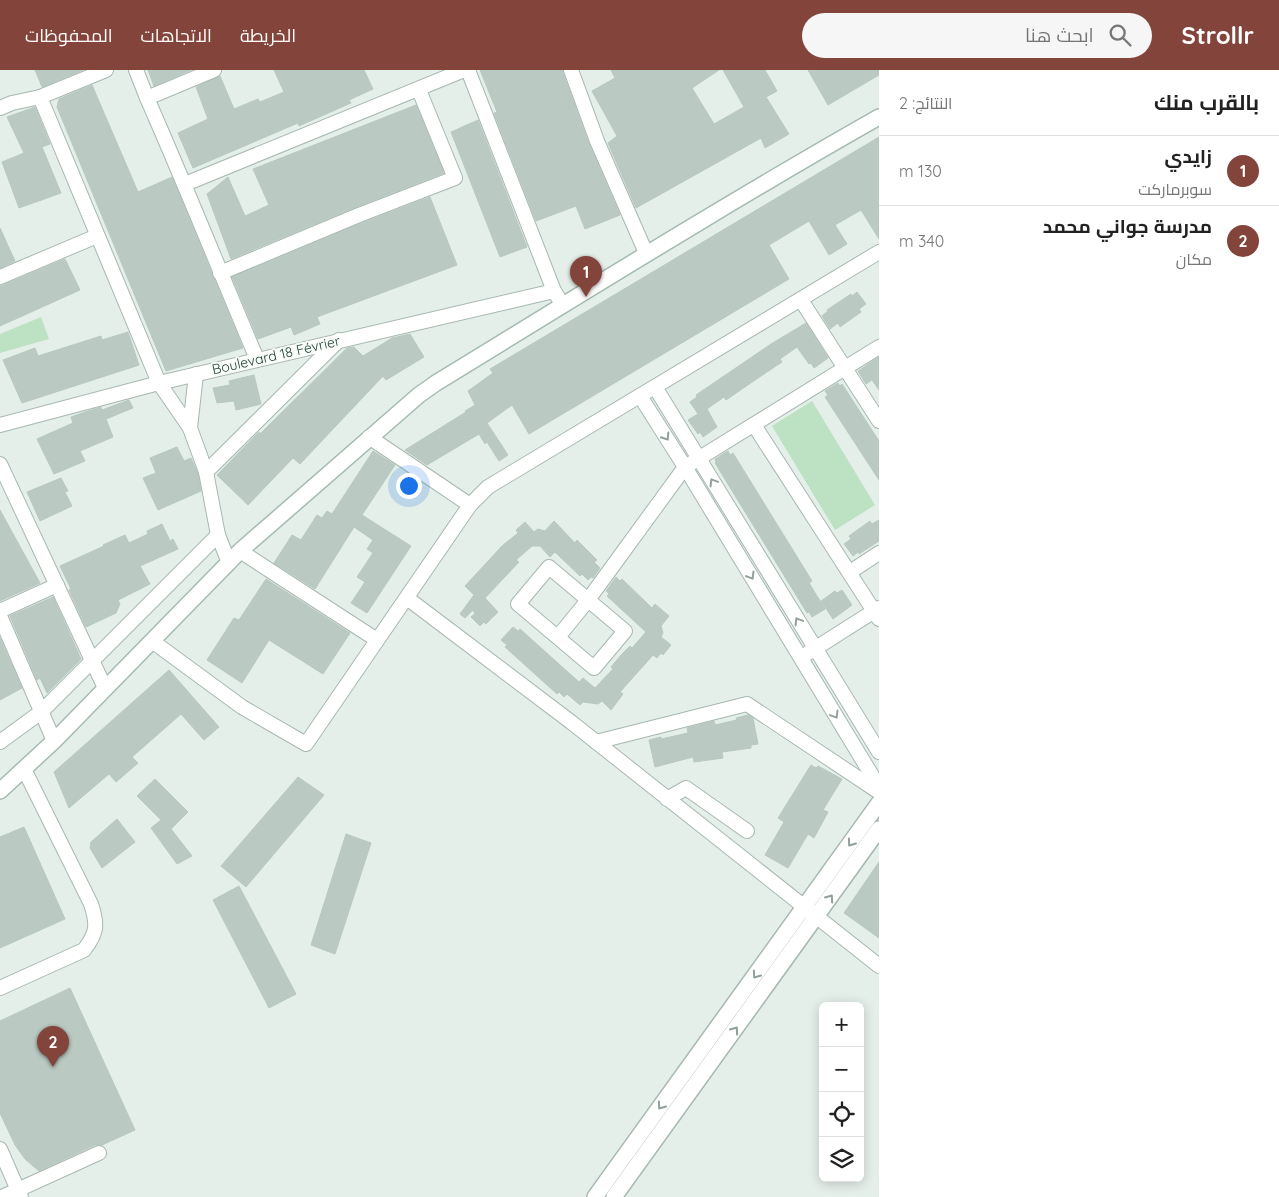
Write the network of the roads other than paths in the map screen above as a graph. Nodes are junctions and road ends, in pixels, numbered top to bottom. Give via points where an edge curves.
1 (106, 70) edge
2 (136, 70) edge
3 (214, 70) edge
4 (464, 70) edge
5 (468, 70) edge
6 (571, 70) edge
7 (419, 90) junction
8 (40, 97) junction
9 (147, 98) junction
10 (0, 108) edge
11 (879, 116) edge
12 (185, 184) junction
13 (97, 236) junction
14 (879, 252) edge
15 (646, 253) junction
16 (220, 273) junction
17 (0, 277) edge
18 (554, 291) junction
19 (801, 300) junction
20 (563, 306) junction
21 (340, 340) junction
22 (879, 347) edge
23 (257, 359) junction
24 (845, 368) junction
25 (196, 374) junction
26 (159, 382) junction
27 (655, 387) junction
28 (640, 396) junction
29 (879, 421) edge
30 (0, 425) edge
31 (754, 425) junction
32 (190, 428) junction
33 (369, 437) junction
34 (698, 458) junction
35 (0, 464) edge
36 (685, 467) junction
37 (206, 472) junction
38 (470, 505) junction
39 (218, 535) junction
40 (240, 551) junction
41 (879, 553) edge
42 (229, 563) junction
43 (850, 572) junction
44 (57, 585) junction
45 (407, 598) junction
46 (588, 600) junction
47 (0, 611) edge
48 (877, 613) edge
49 (0, 616) edge
50 (558, 637) junction
51 (377, 640) junction
52 (152, 641) junction
53 (814, 649) junction
54 (800, 657) junction
55 (92, 662) junction
56 (105, 688) junction
57 (41, 712) junction
58 (54, 741) junction
59 (0, 742) edge
60 (596, 742) junction
61 (879, 752) edge
62 (24, 769) junction
63 (879, 787) edge
64 (0, 790) edge
65 (879, 792) edge
66 (667, 799) junction
67 (879, 803) edge
68 (879, 829) edge
69 (747, 831) dead end
70 (810, 913) junction
71 (879, 966) edge
72 (0, 988) edge
73 (0, 1149) edge
74 (99, 1153) dead end
75 (632, 1158) junction
76 (20, 1194) edge
77 (2, 1197) edge
78 (595, 1197) edge
79 (614, 1197) edge

1 - 8 street
2 - 9 street
3 - 9 street
4 - 7 street
5 - 18 street
6 - 15 street via 597,141
7 - 12 street
7 - 16 street via 455,178
8 - 10 street
8 - 13 street
9 - 12 street
11 - 15 main road
12 - 16 street
13 - 17 street
13 - 26 street
14 - 19 street
15 - 20 main road
16 - 23 street
18 - 20 street
18 - 21 street, Boulevard 18 Février
19 - 24 street
19 - 27 street
20 - 33 main road via 436,383
21 - 23 street, Boulevard 18 Février
21 - 37 street
22 - 24 street
23 - 25 street, Boulevard 18 Février
24 - 29 street
24 - 31 street
25 - 26 street, Boulevard 18 Février
25 - 32 street
26 - 30 street, Boulevard 18 Février
26 - 32 street
27 - 28 street
27 - 34 street
28 -> 36 street
28 - 38 street via 499,480
31 - 34 street
31 - 43 street
32 - 37 street
33 - 38 street
33 - 40 main road
34 - 36 street
53 -> 34 street
35 - 44 street
36 - 46 street
36 -> 54 street
37 - 39 street
38 - 45 street
39 - 42 street
39 - 55 street
40 - 42 main road
40 - 51 street
41 - 43 street
42 - 52 main road
43 - 48 street
44 - 47 street
44 - 55 street
45 - 51 street
45 - 60 street
46 - 50 street
46 - 50 street via 625,631 594,668
46 - 50 street via 549,567 518,604
48 - 53 street
49 - 57 street
51 - 52 street via 306,744 242,707
52 - 56 main road
53 - 54 street
53 - 61 street
54 -> 63 street
55 - 56 street
55 - 57 street
56 - 58 main road
57 - 58 street
57 - 59 street
58 - 62 main road
60 - 65 street via 747,704
60 - 66 street
62 - 64 main road
62 - 72 street via 91,904 96,926 93,939 84,950
66 - 69 street via 686,788
66 - 70 street
67 -> 70 main road
70 -> 68 main road
70 - 71 street
70 - 75 main road
73 - 76 street
74 - 76 street
75 - 78 main road
75 - 79 main road
76 - 77 street

